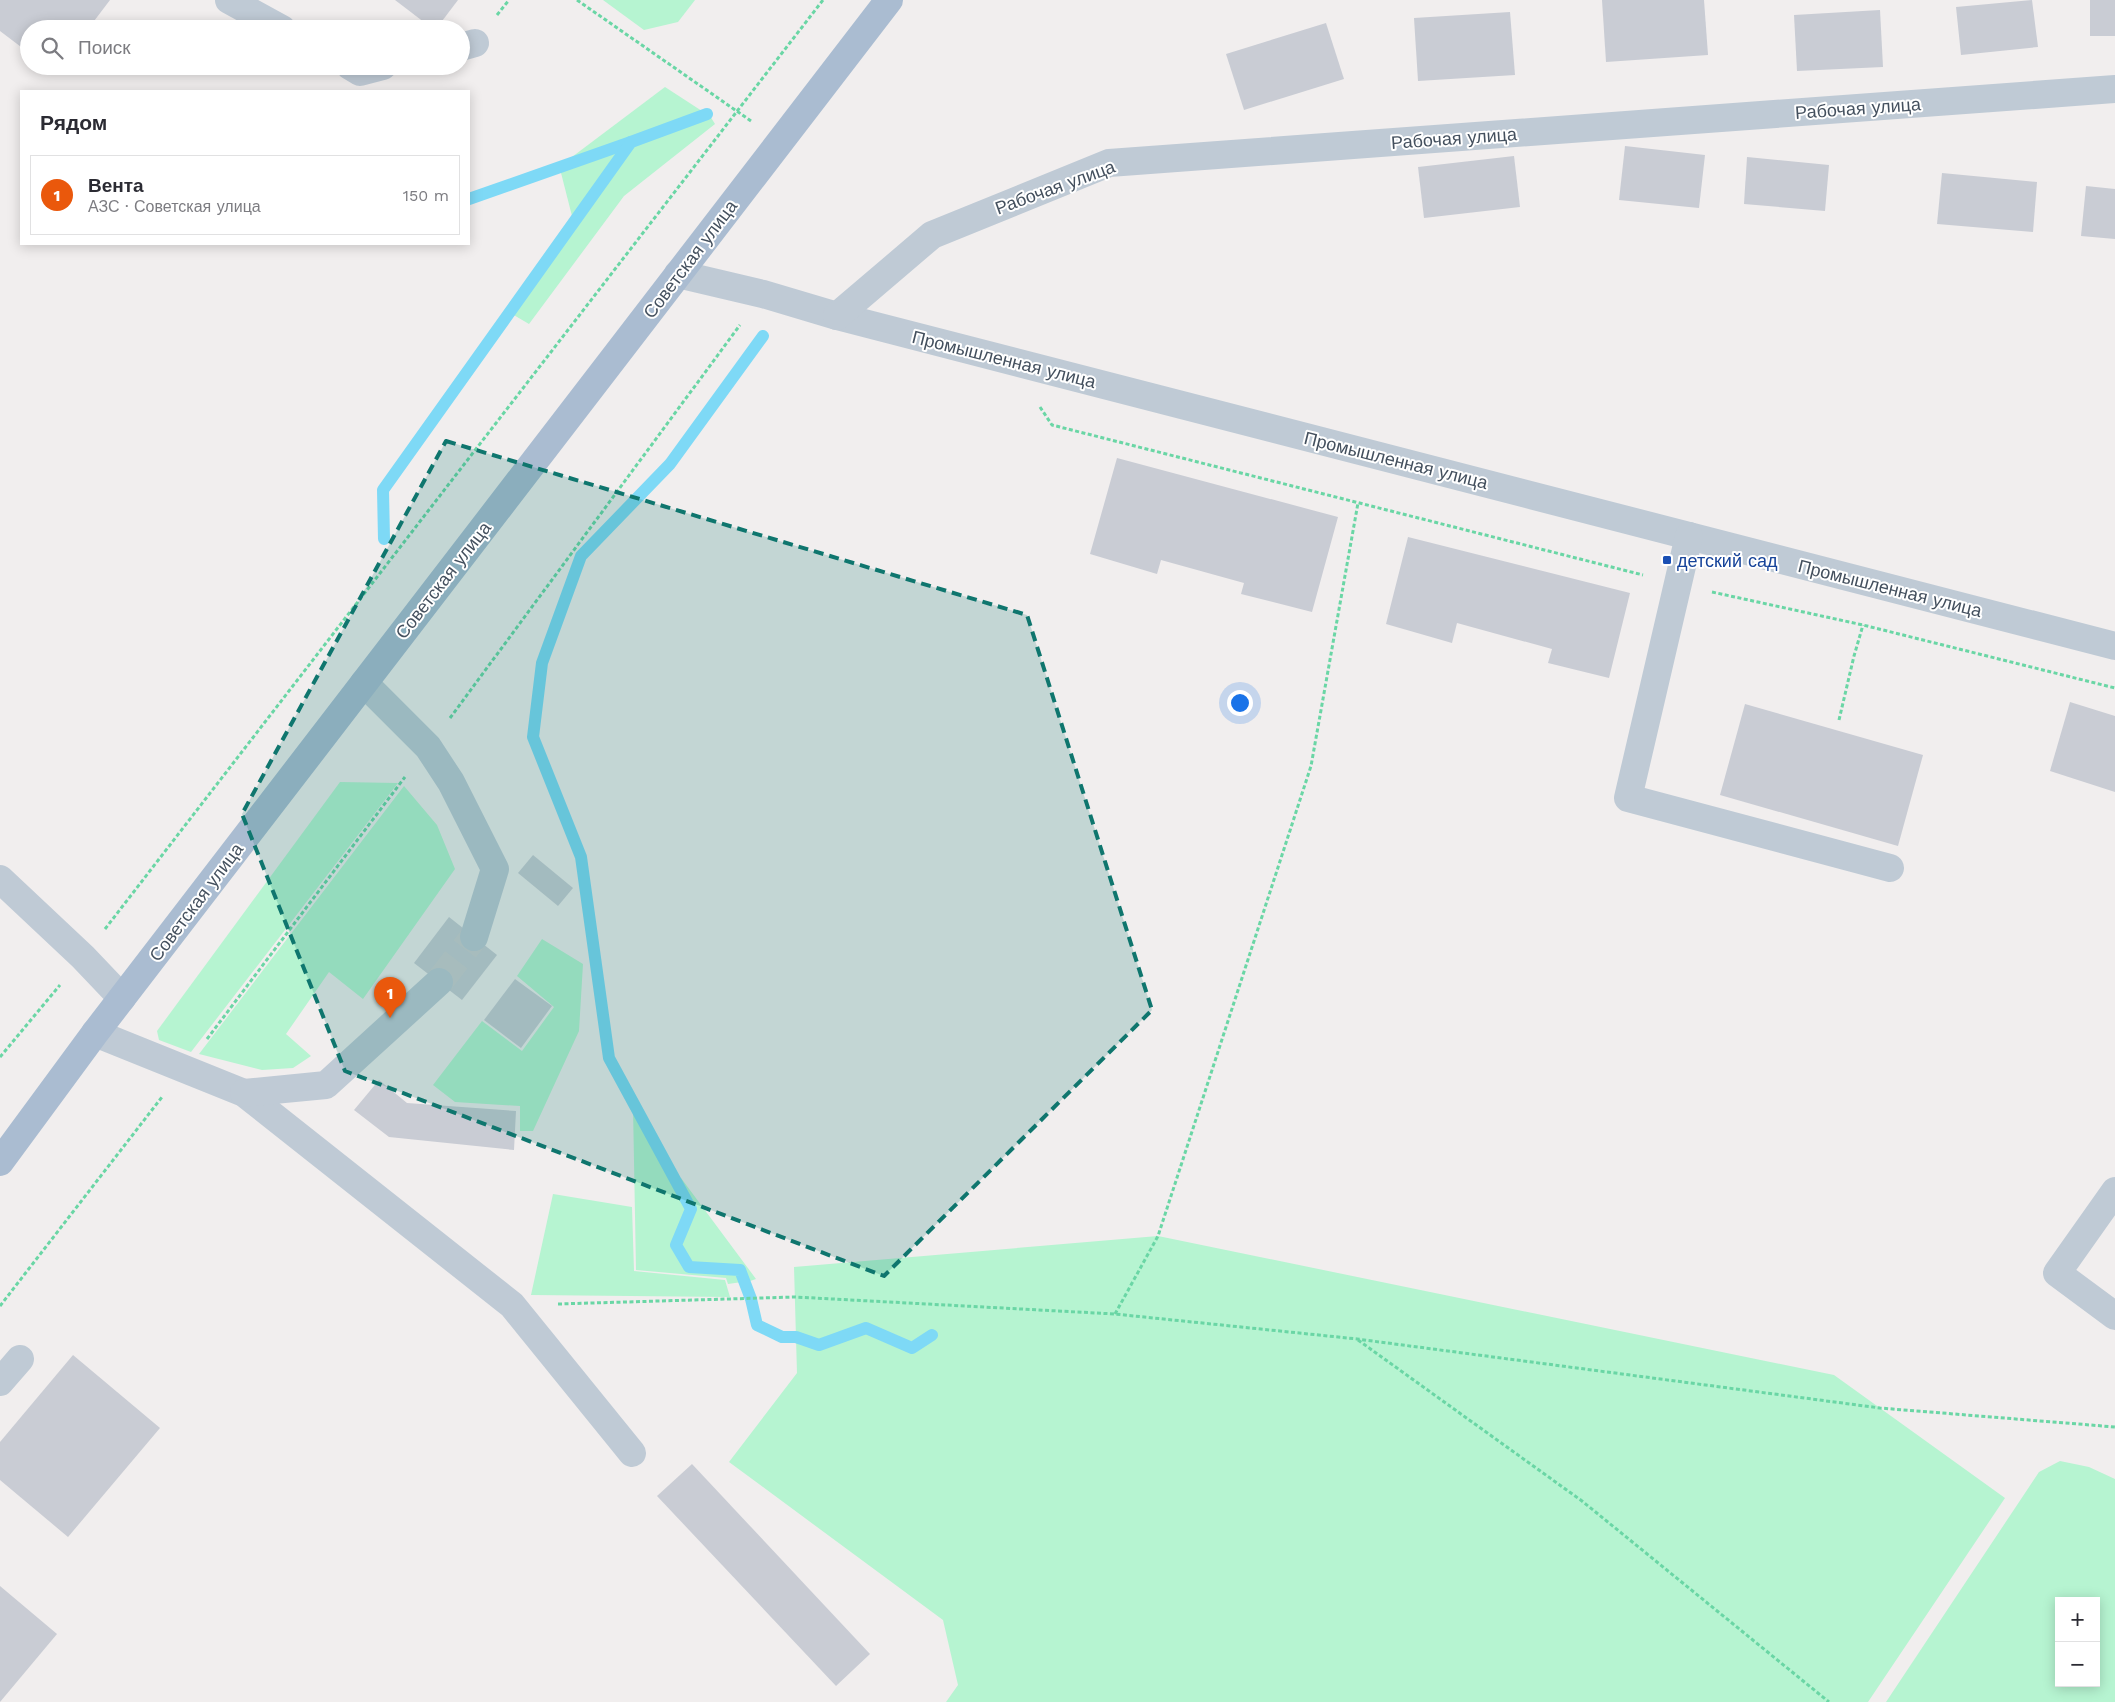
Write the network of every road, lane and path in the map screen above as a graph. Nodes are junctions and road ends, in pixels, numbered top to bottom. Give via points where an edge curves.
1 (229, 0) edge
2 (577, 0) edge
3 (823, 0) edge
4 (889, 0) edge
5 (266, 20) edge
6 (2115, 89) edge
7 (737, 111) junction
8 (780, 142) junction
9 (678, 274) junction
10 (763, 294) junction
11 (837, 316) junction
12 (1010, 360) junction
13 (1358, 503) junction
14 (1689, 536) junction
15 (1678, 584) junction
16 (1863, 625) junction
17 (2115, 646) edge
18 (364, 683) junction
19 (2115, 688) edge
20 (1839, 720) dead end
21 (428, 747) junction
22 (1890, 868) dead end
23 (0, 879) edge
24 (474, 937) tunnel mouth
25 (83, 958) junction
26 (439, 982) tunnel mouth
27 (122, 998) junction
28 (95, 1033) junction
29 (0, 1058) edge
30 (184, 1070) junction
31 (244, 1093) junction
32 (0, 1162) edge
33 (2115, 1191) edge
34 (512, 1305) junction
35 (0, 1306) edge
36 (1116, 1314) junction
37 (2115, 1316) edge
38 (1357, 1339) junction
39 (20, 1359) dead end
40 (0, 1382) edge
41 (2115, 1427) edge
42 (632, 1453) dead end
43 (1829, 1702) edge

1 - 5 street
2 - 7 path
3 - 7 path
4 - 8 main road, Советская улица
6 - 11 street, Рабочая улица via 1109,163 932,235
7 - 8 path
7 - 25 path
8 - 9 main road, Советская улица
9 - 10 street, Промышленная улица
9 - 18 main road, Советская улица
10 - 11 street, Промышленная улица
10 - 21 path
11 - 12 street, Промышленная улица
12 - 13 path via 1052,425
12 - 14 street, Промышленная улица
13 - 15 path
13 - 36 path via 1310,766 1158,1236
14 - 15 street
14 - 17 street, Промышленная улица
15 - 16 path
15 - 22 street via 1628,798
16 - 19 path
16 - 20 path
18 - 21 street
18 - 27 main road, Советская улица
21 - 24 street via 451,782 495,868
21 - 30 path
23 - 25 street
25 - 27 street
25 - 29 path
26 - 31 street via 326,1085
27 - 28 main road, Советская улица
28 - 30 street
28 - 32 main road, Советская улица
30 - 31 street
30 - 35 path
31 - 34 street
33 - 37 street via 2056,1273
34 - 36 path via 795,1296
34 - 42 street
36 - 38 path
38 - 41 path via 1880,1408
38 - 43 path via 1582,1501
39 - 40 street

